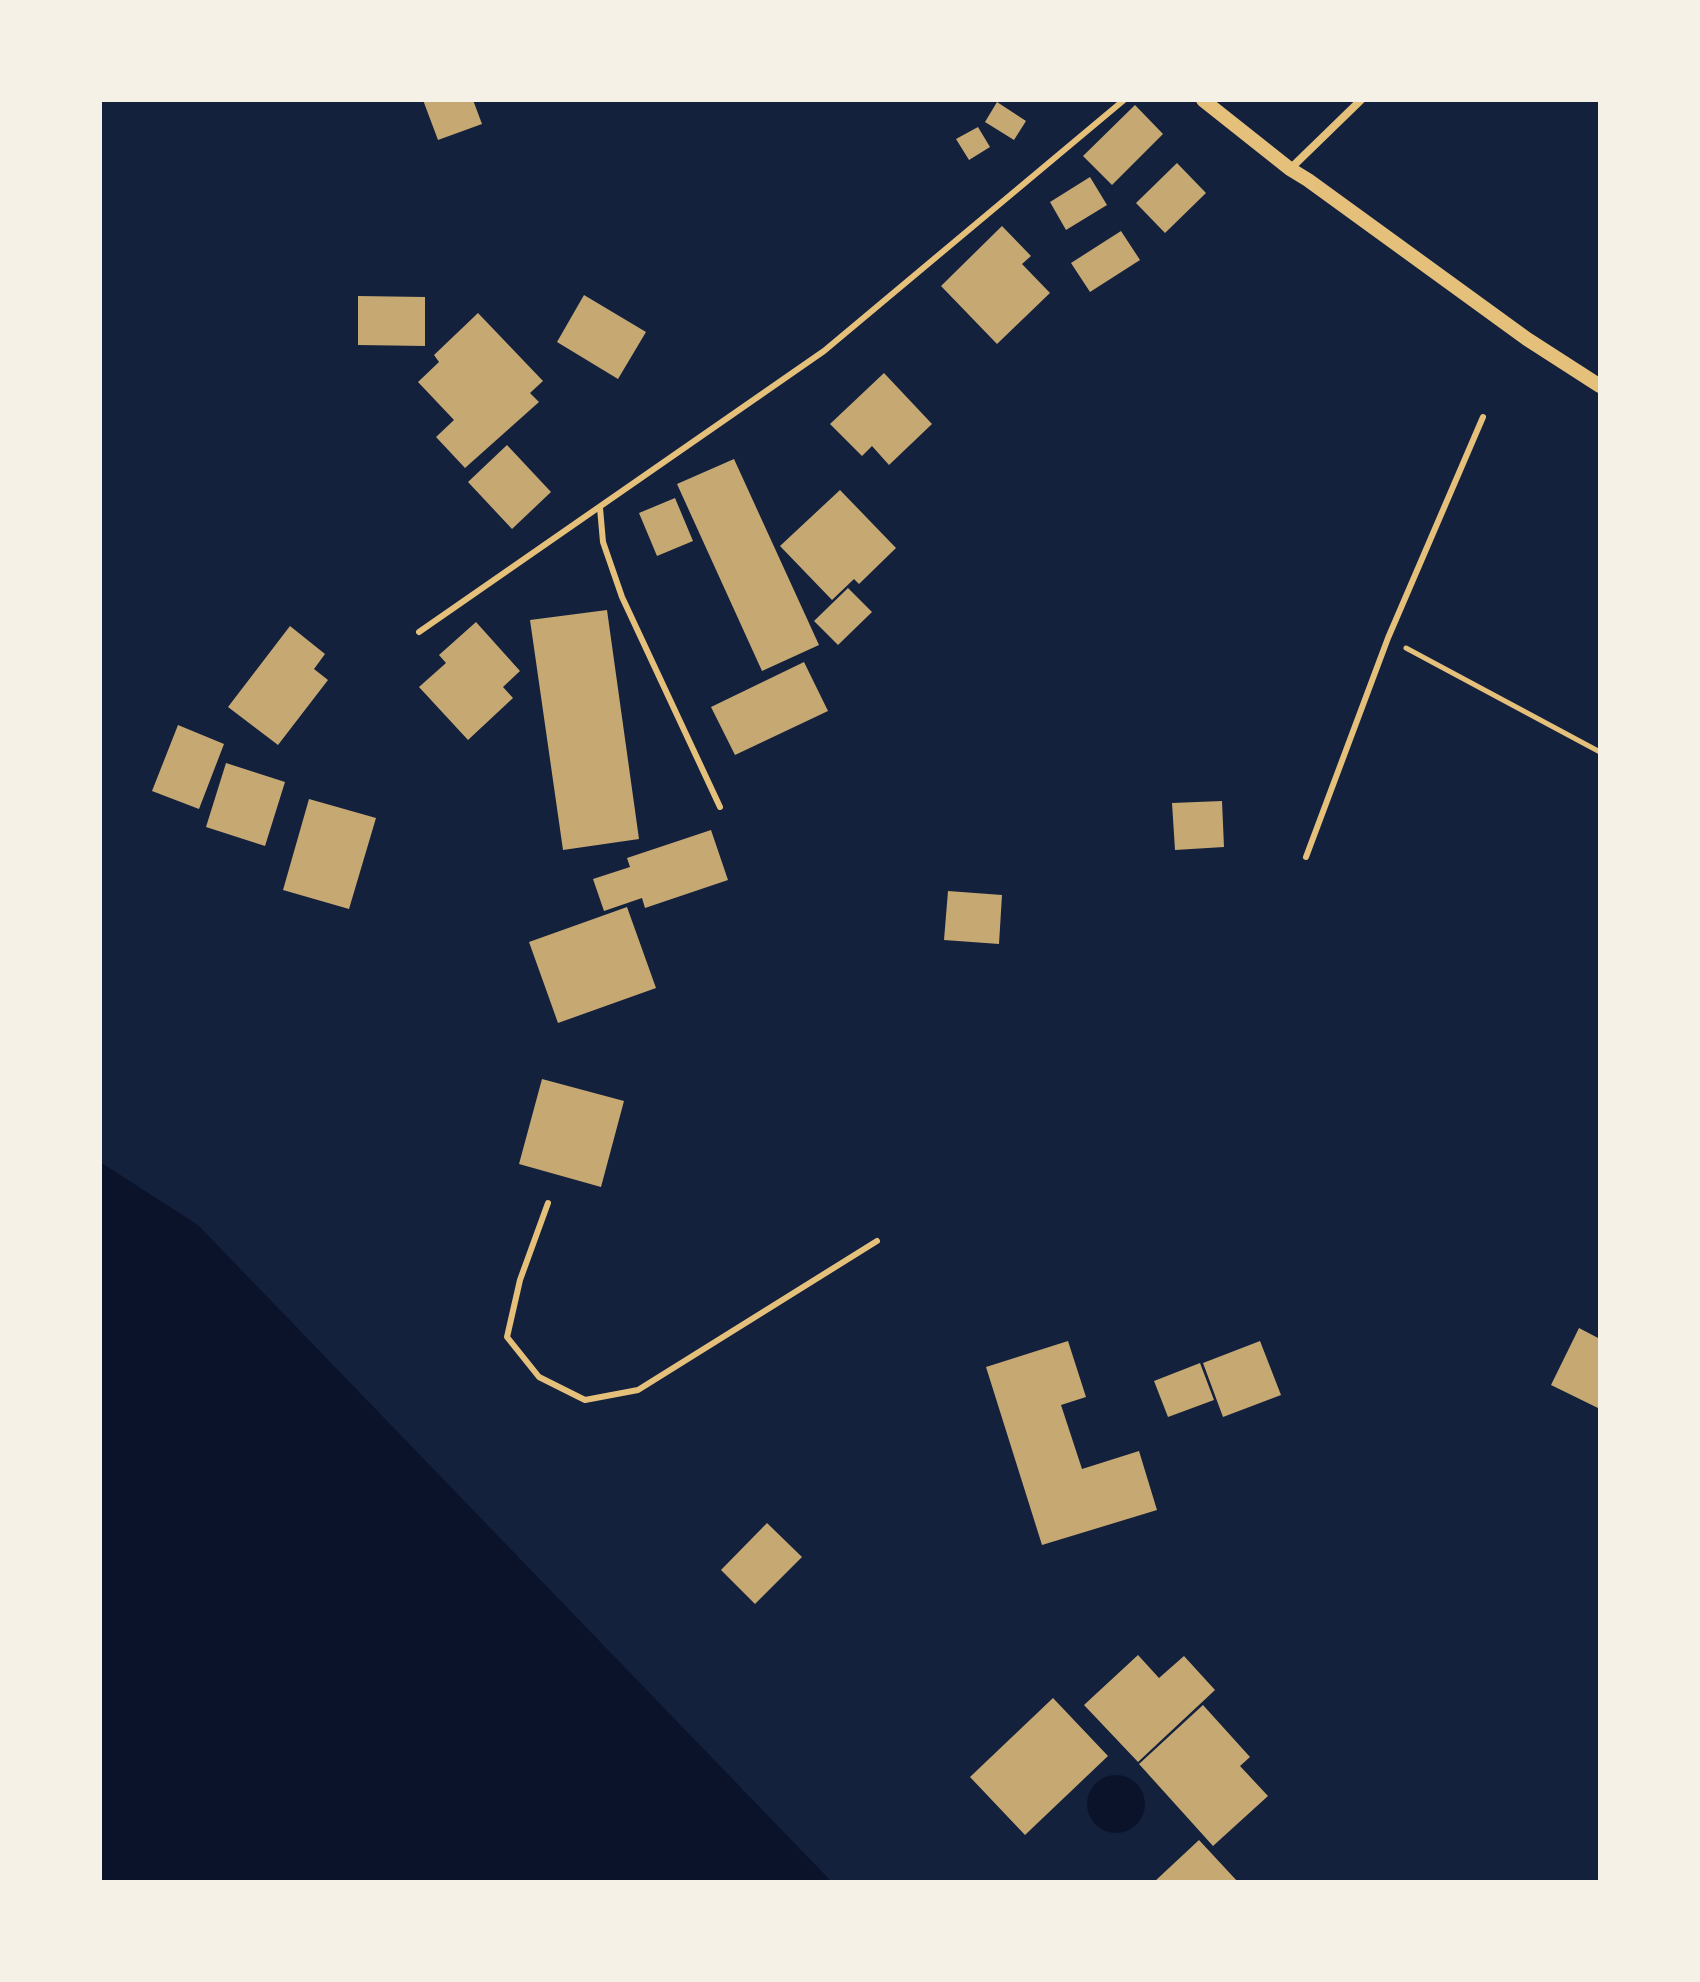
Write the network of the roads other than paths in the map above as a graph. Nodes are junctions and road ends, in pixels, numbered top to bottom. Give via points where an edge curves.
1 (1124, 100) edge
2 (1203, 100) edge
3 (1361, 100) edge
4 (1290, 169) junction
5 (1600, 386) edge
6 (1483, 417) dead end
7 (600, 508) junction
8 (419, 632) dead end
9 (720, 807) dead end
10 (1306, 857) dead end
11 (548, 1203) dead end
12 (877, 1241) dead end

1 - 7 lane via 824,351
2 - 4 street
3 - 4 street
4 - 5 street
6 - 10 lane via 1388,638
7 - 8 lane
7 - 9 lane via 603,542 622,597
11 - 12 lane via 520,1280 507,1337 539,1377 585,1400 638,1390

